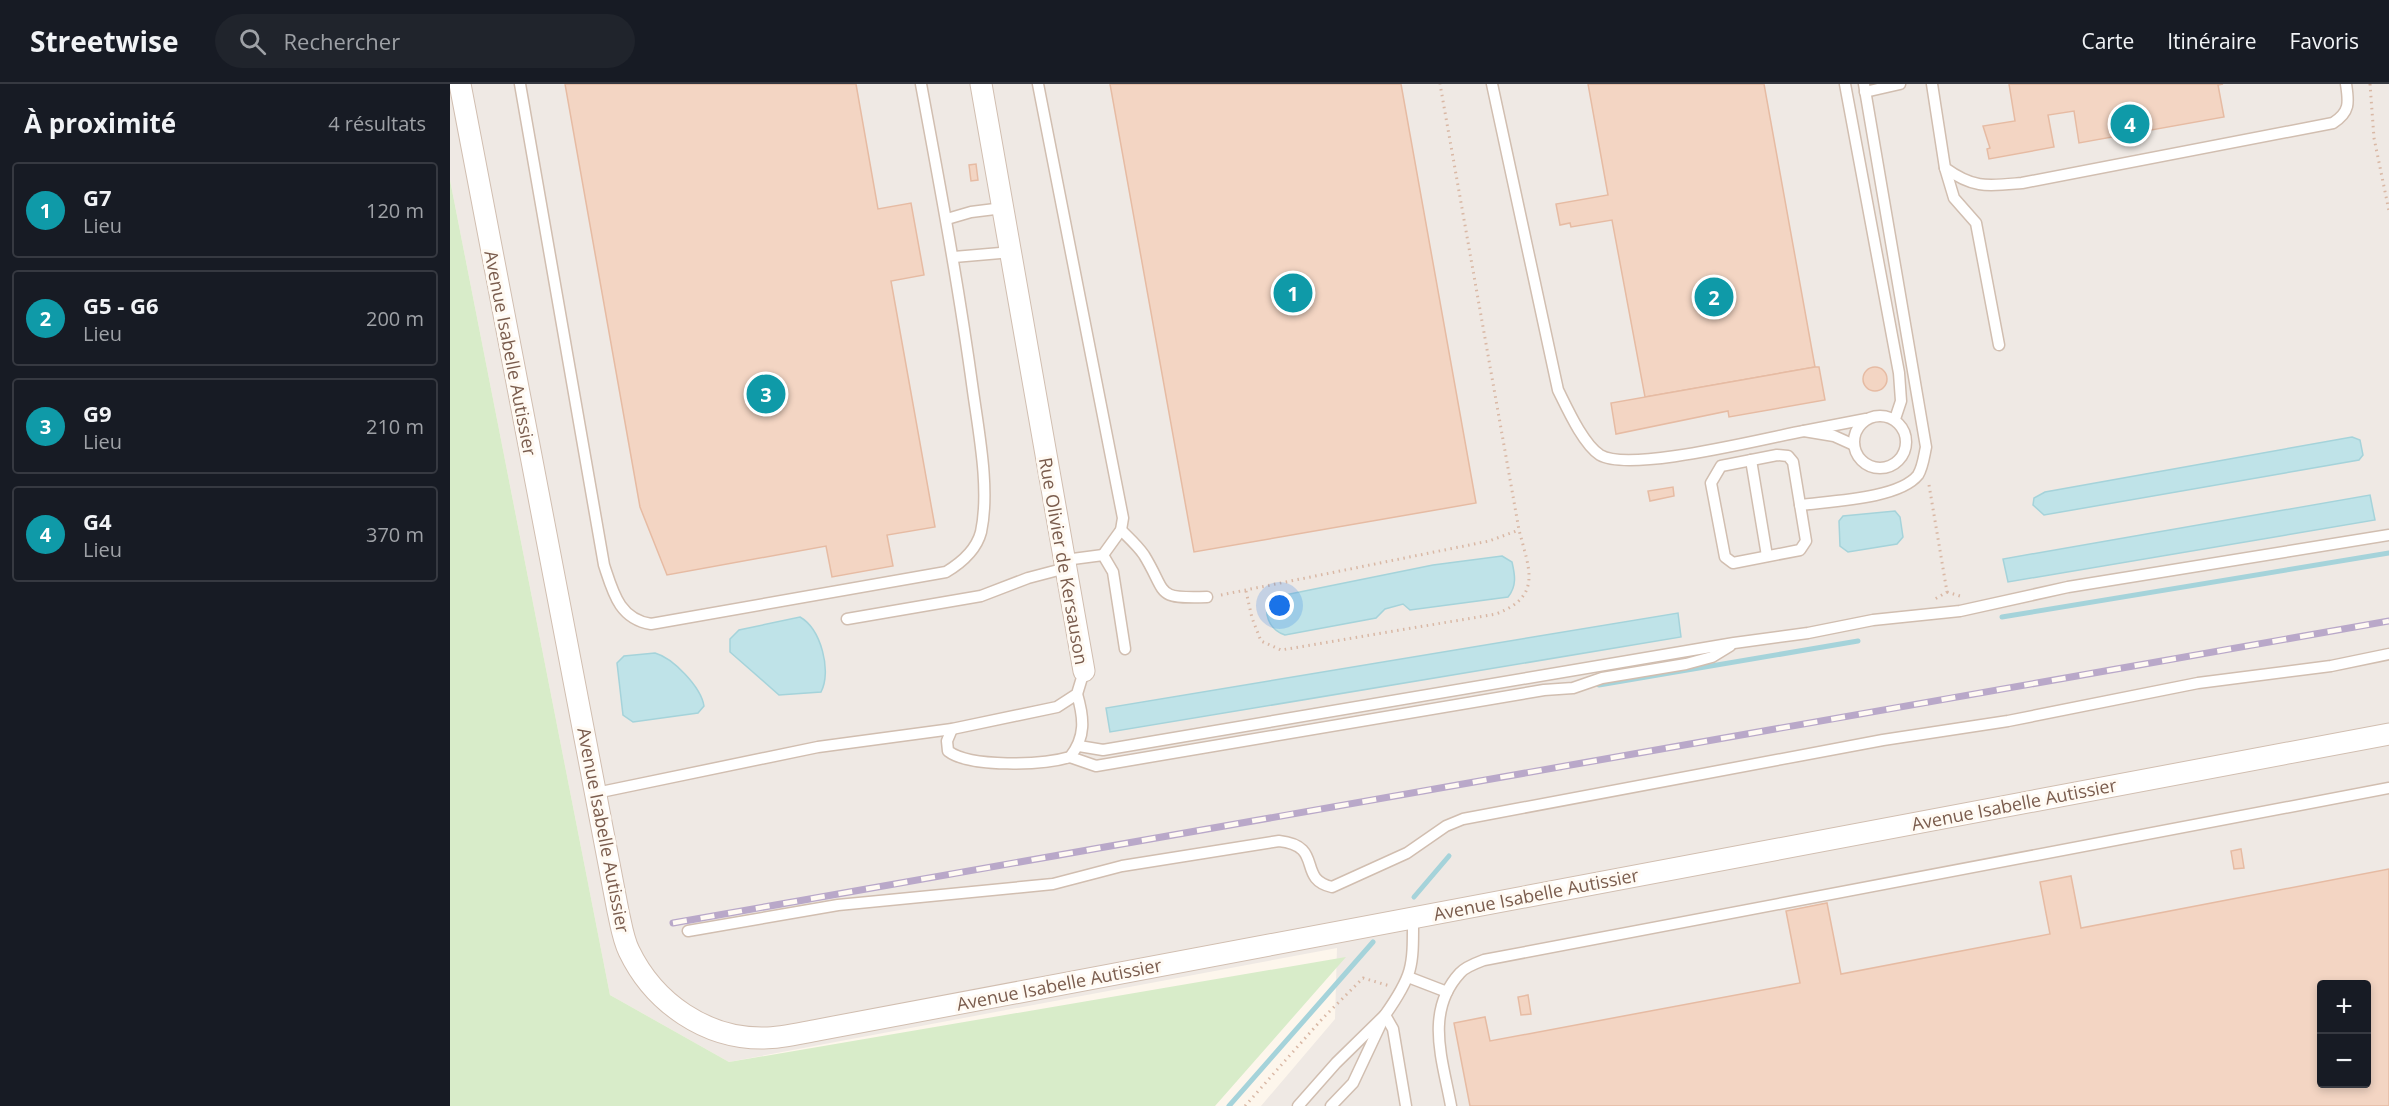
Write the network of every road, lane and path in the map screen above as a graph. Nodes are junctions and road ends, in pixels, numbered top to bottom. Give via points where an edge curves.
1 (460, 84) edge
2 (520, 84) edge
3 (921, 84) edge
4 (981, 84) edge
5 (1038, 84) edge
6 (1440, 84) edge
7 (1492, 84) edge
8 (1845, 84) edge
9 (1900, 84) edge
10 (1932, 84) edge
11 (2346, 84) edge
12 (2370, 84) edge
13 (1864, 88) edge
14 (1945, 168) junction
15 (1003, 208) junction
16 (2389, 211) edge
17 (947, 219) junction
18 (1012, 252) junction
19 (954, 257) junction
20 (1999, 345) dead end
21 (1866, 419) junction
22 (1895, 419) junction
23 (1804, 431) junction
24 (1854, 446) junction
25 (1924, 459) junction
26 (1751, 460) junction
27 (1800, 505) junction
28 (1121, 530) junction
29 (1519, 530) junction
30 (2389, 535) edge
31 (1103, 555) junction
32 (1767, 556) junction
33 (1066, 564) junction
34 (1246, 591) junction
35 (1207, 597) joint
36 (1931, 615) junction
37 (847, 619) dead end
38 (1734, 643) junction
39 (1125, 649) dead end
40 (2389, 654) edge
41 (1084, 671) joint
42 (1077, 694) junction
43 (952, 729) junction
44 (2389, 734) edge
45 (1079, 746) junction
46 (1070, 757) junction
47 (2389, 788) edge
48 (596, 793) junction
49 (1413, 917) junction
50 (688, 931) dead end
51 (1408, 977) junction
52 (1403, 989) junction
53 (1447, 992) junction
54 (1385, 1015) junction
55 (1245, 1106) edge
56 (1298, 1106) edge
57 (1331, 1106) edge
58 (1406, 1106) edge
59 (1451, 1106) edge

1 - 48 street, Avenue Isabelle Autissier
2 - 19 lane via 604,564 621,608 642,623 946,572 973,550 981,533 981,454
3 - 17 lane
4 - 15 street, Rue Olivier de Kersauson
5 - 28 lane via 1123,518
6 - 29 path
7 - 23 lane via 1558,390 1577,426 1599,454 1617,461 1662,458
8 - 22 lane via 1899,373 1901,401
9 - 13 lane
10 - 14 lane
11 - 14 lane via 2349,104 2345,115 2333,123 2022,183 1982,187
12 - 16 path via 2374,138
13 - 25 lane via 1926,447
14 - 20 lane via 1953,198 1976,223
15 - 17 lane
15 - 18 street, Rue Olivier de Kersauson
17 - 19 lane
18 - 19 lane
18 - 33 street, Rue Olivier de Kersauson
21 - 22 lane via 1880,415
21 - 23 lane
21 - 24 lane via 1856,430
22 - 24 lane via 1905,431 1907,446 1900,459 1888,468 1873,467 1860,459
23 - 24 lane via 1834,436
25 - 27 lane via 1918,474 1904,487
25 - 36 path via 1947,592 1934,600
26 - 27 lane via 1788,456 1793,462
26 - 32 lane
26 - 32 lane via 1721,466 1711,483 1725,557 1733,563
27 - 32 lane via 1806,541 1800,550
28 - 31 lane
28 - 35 lane via 1143,554 1158,586 1167,594 1179,598
29 - 34 path via 1489,541
29 - 34 path via 1529,570 1528,586 1523,600 1496,614 1281,650 1261,641
30 - 36 lane via 2068,587
31 - 33 lane
31 - 39 lane via 1113,572
33 - 37 lane via 981,596
33 - 41 street, Rue Olivier de Kersauson
34 - 35 path
36 - 38 lane via 1873,620
38 - 45 lane via 1103,750
38 - 46 lane via 1712,657 1602,678 1574,688 1096,766
40 - 50 lane via 2331,666 2198,683 1463,819 1407,853 1332,887 1313,878 1302,848 1278,841 1122,866 1053,884 838,905
41 - 42 lane, Rue Olivier de Kersauson
42 - 43 lane via 1057,707
42 - 45 lane via 1082,712
43 - 46 lane via 948,751 969,761 1054,762
43 - 48 lane via 818,747
44 - 49 street, Avenue Isabelle Autissier
45 - 46 lane
47 - 53 lane via 1484,960 1461,972
48 - 49 street, Avenue Isabelle Autissier via 629,951 655,991 681,1013 710,1030 734,1036 765,1038 818,1030
49 - 51 lane via 1413,966
51 - 52 lane
51 - 53 lane
52 - 54 lane
52 - 55 path via 1363,978
53 - 59 lane via 1436,1028
54 - 56 lane
54 - 57 lane via 1353,1083
54 - 58 lane via 1393,1029

